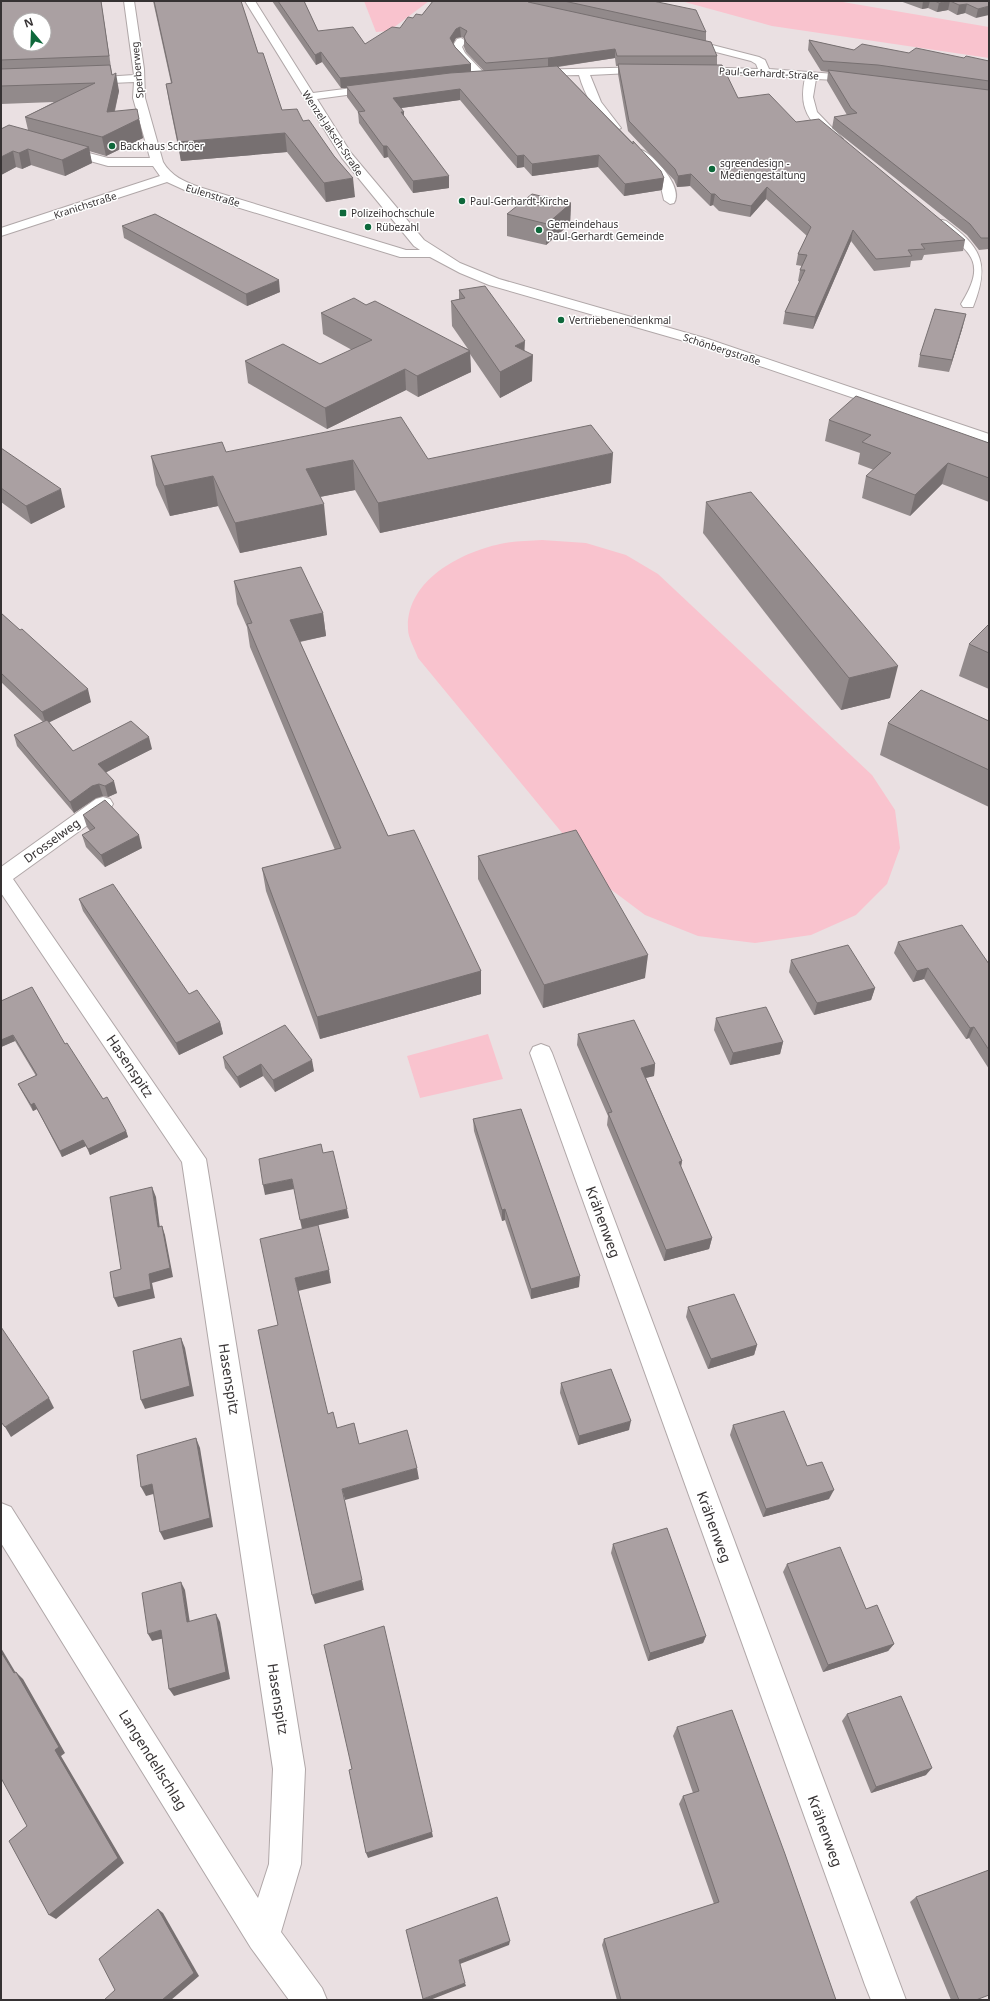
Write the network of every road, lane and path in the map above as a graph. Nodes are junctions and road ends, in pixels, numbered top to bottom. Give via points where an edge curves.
1 (129, 1) edge
2 (250, 1) edge
3 (675, 39) edge
4 (461, 41) edge
5 (657, 70) edge
6 (687, 70) edge
7 (583, 71) junction
8 (764, 72) junction
9 (523, 74) edge
10 (811, 75) junction
11 (496, 76) edge
12 (482, 77) junction
13 (138, 78) junction
14 (468, 79) edge
15 (868, 79) edge
16 (79, 81) edge
17 (390, 87) edge
18 (310, 97) junction
19 (50, 146) edge
20 (848, 148) edge
21 (157, 162) junction
22 (169, 177) junction
23 (670, 200) dead end
24 (930, 214) edge
25 (1, 232) edge
26 (432, 253) junction
27 (968, 304) dead end
28 (989, 439) edge
29 (103, 804) edge
30 (1, 877) edge
31 (541, 1053) dead end
32 (1, 1517) edge
33 (263, 1936) junction
34 (310, 2000) edge
35 (888, 2000) edge

1 - 13 street, Sperberweg via 139,69
2 - 18 street, Wenzel-Jaksch-Straße
3 - 8 street via 755,59 760,62
4 - 12 street via 457,47 460,54
5 - 7 street
6 - 8 street, Paul-Gerhardt-Straße
7 - 9 street
7 - 23 street via 596,106 667,181
8 - 10 street, Paul-Gerhardt-Straße
10 - 15 street, Paul-Gerhardt-Straße
10 - 20 street via 806,92 808,108 821,126
11 - 12 street
12 - 14 street
13 - 16 street
13 - 21 street, Sperberweg via 139,98
17 - 18 street
18 - 26 street, Wenzel-Jaksch-Straße via 356,169 419,243
19 - 21 street via 108,162
21 - 22 street, Eulenstraße
22 - 25 street, Kranichstraße
22 - 26 street, Eulenstraße via 195,190 405,254
24 - 27 street via 961,239 980,260 980,283
26 - 28 street, Schönbergstraße via 467,272 494,282 703,342
29 - 30 street, Drosselweg
30 - 33 street, Hasenspitz via 194,1159 289,1769 285,1864
31 - 35 street, Krähenweg
32 - 33 street, Langendellschlag
33 - 34 street, Langendellschlag

